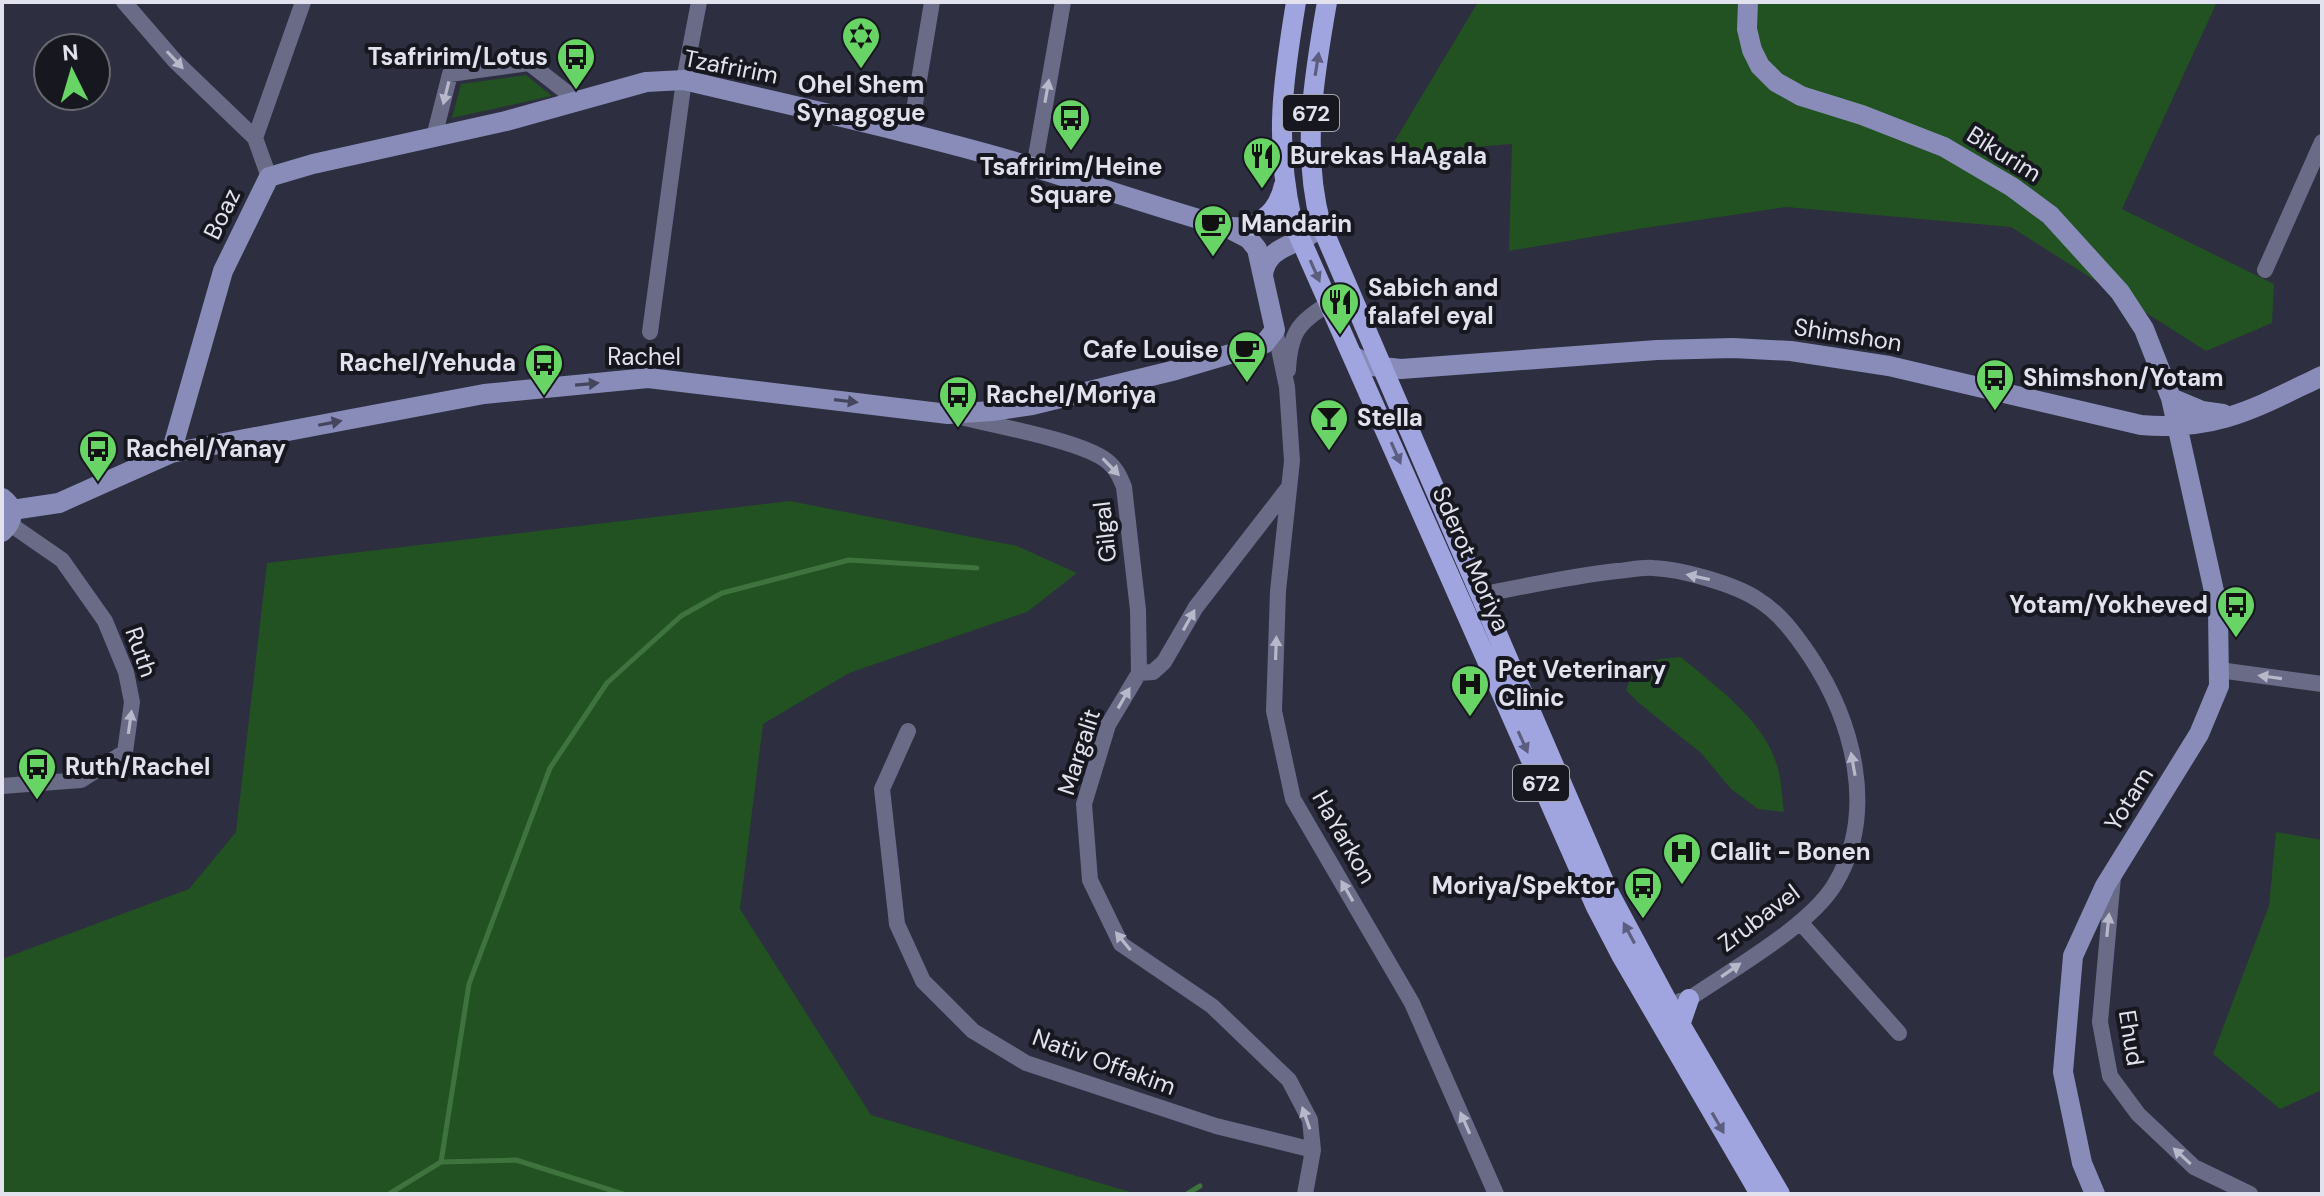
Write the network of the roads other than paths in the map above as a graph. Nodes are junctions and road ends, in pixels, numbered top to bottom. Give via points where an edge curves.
1 (124, 2) edge
2 (303, 2) edge
3 (699, 2) edge
4 (932, 2) edge
5 (1063, 2) edge
6 (1296, 2) edge
7 (1327, 2) edge
8 (1748, 2) edge
9 (684, 80) junction
10 (579, 102) junction
11 (910, 134) junction
12 (434, 137) junction
13 (255, 138) junction
14 (2322, 142) edge
15 (1034, 168) junction
16 (269, 177) junction
17 (1285, 181) junction
18 (1321, 225) junction
19 (1224, 226) junction
20 (1251, 226) junction
21 (1297, 230) junction
22 (2265, 270) dead end
23 (1263, 275) junction
24 (1330, 303) junction
25 (1275, 330) junction
26 (650, 332) dead end
27 (1353, 356) junction
28 (1382, 368) junction
29 (2322, 376) edge
30 (1287, 387) junction
31 (2171, 398) junction
32 (2248, 412) junction
33 (948, 414) junction
34 (2209, 422) junction
35 (2141, 425) junction
36 (2179, 427) junction
37 (171, 453) junction
38 (2187, 467) junction
39 (1290, 486) junction
40 (7, 516) edge
41 (1480, 595) junction
42 (2219, 670) junction
43 (1139, 673) junction
44 (2322, 684) edge
45 (908, 731) dead end
46 (2, 786) edge
47 (2113, 872) junction
48 (1800, 922) junction
49 (1640, 988) junction
50 (1689, 999) junction
51 (1668, 1003) junction
52 (1680, 1025) junction
53 (1899, 1033) dead end
54 (1313, 1150) junction
55 (1305, 1194) edge
56 (1496, 1194) edge
57 (1760, 1194) edge
58 (1780, 1194) edge
59 (2095, 1194) edge
60 (2250, 1194) edge

1 -> 13 street via 175,61
2 - 13 street
3 - 9 street
4 - 11 street
15 -> 5 street
6 - 17 main road, Sderot Moriya / 672 via 1282,97
18 -> 7 main road, Sderot Moriya / 672 via 1310,146 1315,68
8 - 31 street, Bikurim via 1752,50 1776,82 1801,96 1944,147 2050,215 2120,292 2144,329
9 - 10 street, Tzafririm via 646,82
9 - 11 street, Tzafririm
9 - 26 street
10 - 12 street, Tzafririm
10 -> 12 street via 529,63 450,74
11 - 15 street, Tzafririm
12 - 16 street, Tzafririm
13 - 16 street, Boaz
14 - 22 street
15 - 19 street, Tzafririm
16 - 37 street, Boaz via 223,271
17 - 20 main road via 1276,207
17 - 21 main road, Sderot Moriya / 672
18 - 21 street, Tzafririm
18 - 28 main road, Sderot Moriya / 672
19 - 20 street, Tzafririm
19 - 23 street via 1254,244
20 - 21 street, Tzafririm
21 - 23 street via 1266,261
21 -> 24 main road, Sderot Moriya / 672
23 - 25 street
24 - 27 main road, Sderot Moriya / 672
24 - 30 street via 1296,330
25 - 30 street, HaYarkon
25 - 33 street, Rachel via 1264,344 1176,370 1032,405
27 - 28 street, Shimshon
27 -> 49 main road, Sderot Moriya / 672 via 1596,907
28 - 35 street, Shimshon via 1657,350 1791,351 1889,366
28 - 41 main road, Sderot Moriya / 672
29 - 32 street, Shimshon
30 - 39 street, HaYarkon
31 - 32 street via 2217,414
31 - 35 street via 2164,415
31 - 36 street, Bikurim
32 - 34 street, Shimshon
37 -> 33 street, Rachel via 484,394 648,378
33 -> 43 street, Gilgal via 1084,449 1114,467 1124,487 1138,610
34 - 36 street, Shimshon
34 - 38 street
35 - 36 street, Shimshon
35 - 38 street via 2174,445
36 - 38 street, Yotam
37 - 40 street, Rachel via 59,503
38 - 42 street, Yotam via 2218,609
43 -> 39 street, Margalit via 1153,672 1164,662 1196,607
56 -> 39 street, HaYarkon via 1412,1003 1293,799 1274,711 1278,591
46 -> 40 street, Ruth via 81,780 125,752 132,702 105,621 62,560
48 -> 41 street, Zrubavel via 1835,884 1849,854 1858,804 1855,764 1842,717 1790,625 1757,599 1713,580 1654,568 1585,574
51 -> 41 main road, Sderot Moriya / 672 via 1608,891
44 -> 42 street
42 - 47 street, Yotam via 2219,686 2199,734
54 -> 43 street, Margalit via 1310,1120 1289,1080 1212,1006 1121,944 1090,880 1084,804 1108,725
45 - 54 street, Nativ Offakim via 882,789 897,924 923,981 973,1031 1026,1063 1216,1126
47 - 59 street, Yotam via 2073,956 2063,1072 2082,1163
60 -> 47 street, Ehud via 2194,1167 2138,1114 2110,1076 2100,1022
50 -> 48 street, Zrubavel
48 - 53 street
49 - 51 street via 1657,1002
49 -> 57 main road, Sderot Moriya / 672
50 - 51 street, Zrubavel
50 - 52 main road
51 - 52 main road, Sderot Moriya / 672
52 - 58 main road, Sderot Moriya / 672
54 - 55 street, Margalit

